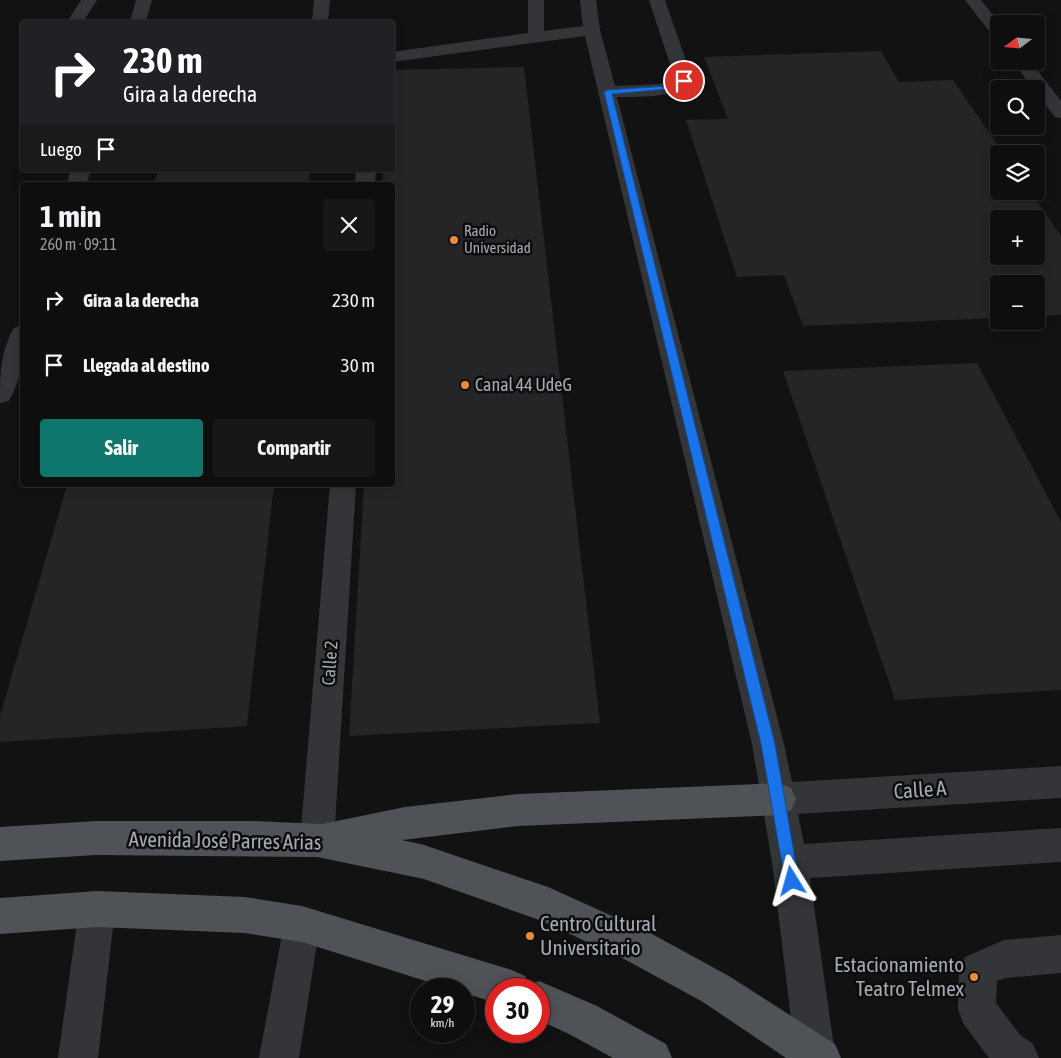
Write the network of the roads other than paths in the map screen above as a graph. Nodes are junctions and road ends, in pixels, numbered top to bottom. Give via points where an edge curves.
1 (89, 0) edge
2 (144, 0) edge
3 (322, 0) edge
4 (536, 0) edge
5 (588, 0) edge
6 (657, 0) edge
7 (973, 0) edge
8 (76, 20) edge
9 (139, 20) edge
10 (320, 20) edge
11 (990, 22) edge
12 (592, 30) junction
13 (536, 36) junction
14 (395, 57) edge
15 (1028, 70) edge
16 (608, 92) junction
17 (1061, 113) edge
18 (20, 339) edge
19 (0, 395) edge
20 (343, 487) edge
21 (1061, 782) edge
22 (779, 799) junction
23 (317, 840) junction
24 (0, 844) edge
25 (1061, 845) edge
26 (790, 862) junction
27 (97, 909) junction
28 (0, 916) edge
29 (302, 924) junction
30 (1061, 954) edge
31 (485, 981) edge
32 (550, 1005) edge
33 (816, 1056) edge
34 (78, 1058) edge
35 (279, 1058) edge
36 (652, 1058) edge
37 (1019, 1058) edge

1 - 8 street
2 - 9 street
3 - 10 street
4 - 13 street
5 - 12 street
6 - 16 street via 684,81 679,86 667,88
7 - 11 street
12 - 13 street
12 - 16 street
13 - 14 street via 439,53
15 - 17 street
16 - 22 street
18 - 19 street
20 - 23 street, Calle 2
21 - 22 street, Calle A
22 - 23 main road via 518,810 405,823
22 - 26 street
23 - 24 main road, Avenida José Parres Arias via 96,838
23 - 33 main road, Avenida José Parres Arias via 424,862 548,905 639,946 716,989
25 - 26 street
26 - 33 street
27 - 28 main road
27 - 29 main road via 245,915
27 - 34 street
29 - 31 main road
29 - 35 street
30 - 37 street via 1004,959 978,970 977,1010 1006,1049
32 - 36 main road

